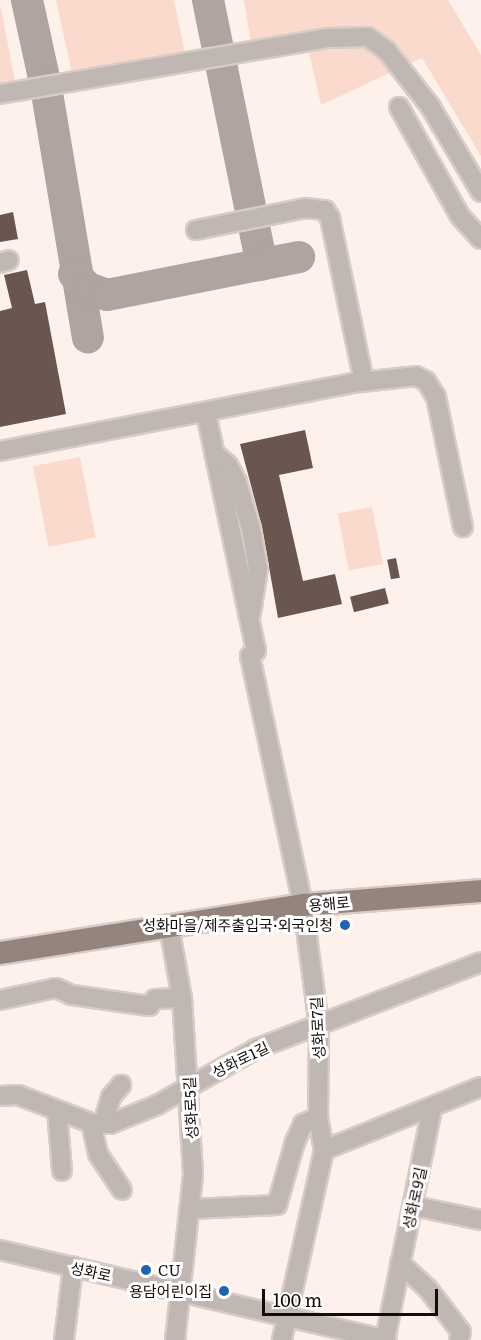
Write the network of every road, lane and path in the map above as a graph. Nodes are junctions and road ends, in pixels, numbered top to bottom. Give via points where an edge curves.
1 (0, 94) edge
2 (399, 107) dead end
3 (481, 192) edge
4 (196, 230) dead end
5 (481, 239) edge
6 (364, 382) junction
7 (206, 413) junction
8 (0, 451) edge
9 (463, 527) dead end
10 (481, 891) edge
11 (303, 905) junction
12 (169, 926) junction
13 (0, 953) edge
14 (481, 962) edge
15 (182, 998) junction
16 (0, 1000) edge
17 (319, 1026) junction
18 (121, 1085) dead end
19 (189, 1085) junction
20 (481, 1087) edge
21 (0, 1096) edge
22 (432, 1108) junction
23 (57, 1110) junction
24 (318, 1117) junction
25 (91, 1123) junction
26 (110, 1124) junction
27 (324, 1150) junction
28 (62, 1171) dead end
29 (122, 1190) dead end
30 (414, 1206) junction
31 (191, 1209) junction
32 (481, 1220) edge
33 (0, 1250) edge
34 (400, 1263) junction
35 (73, 1267) junction
36 (182, 1290) junction
37 (287, 1318) junction
38 (64, 1340) edge
39 (175, 1340) edge
40 (282, 1340) edge
41 (386, 1340) edge
42 (459, 1340) edge

1 - 3 street via 328,38 368,37 387,51 430,106
2 - 5 street via 460,216
4 - 6 street via 305,208 325,210 330,218
6 - 7 street
6 - 9 street via 416,376 432,388
7 - 8 street
7 - 11 street, 성화로7길 via 256,651 250,656
10 - 11 main road, 용해로
11 - 12 main road, 용해로
11 - 17 street, 성화로7길
12 - 13 main road, 용해로
12 - 15 street, 성화로5길
14 - 17 street, 성화로1길
15 - 16 street via 155,999 149,1006 72,995 56,988
15 - 19 street, 성화로5길
17 - 19 street, 성화로1길 via 256,1049
17 - 24 street, 성화로7길
18 - 26 street via 111,1097 106,1114
19 - 26 street, 성화로1길 via 158,1105
19 - 31 street, 성화로5길
20 - 22 street
21 - 23 street, 성화로1길 via 18,1095
22 - 27 street
22 - 30 street, 성화로9길
23 - 25 street, 성화로1길
23 - 28 street
24 - 27 street, 성화로7길
24 - 31 street via 303,1124 277,1205
25 - 26 street, 성화로1길
25 - 29 street via 98,1154
27 - 37 street, 성화로7길
30 - 32 street
30 - 34 street, 성화로9길
31 - 36 street, 성화로5길
33 - 35 street, 성화로
34 - 41 street, 성화로9길
34 - 42 street via 428,1289 461,1332
35 - 36 street, 성화로
35 - 38 street
36 - 37 street, 성화로
36 - 39 street, 성화로5길
37 - 40 street
37 - 41 street, 성화로

